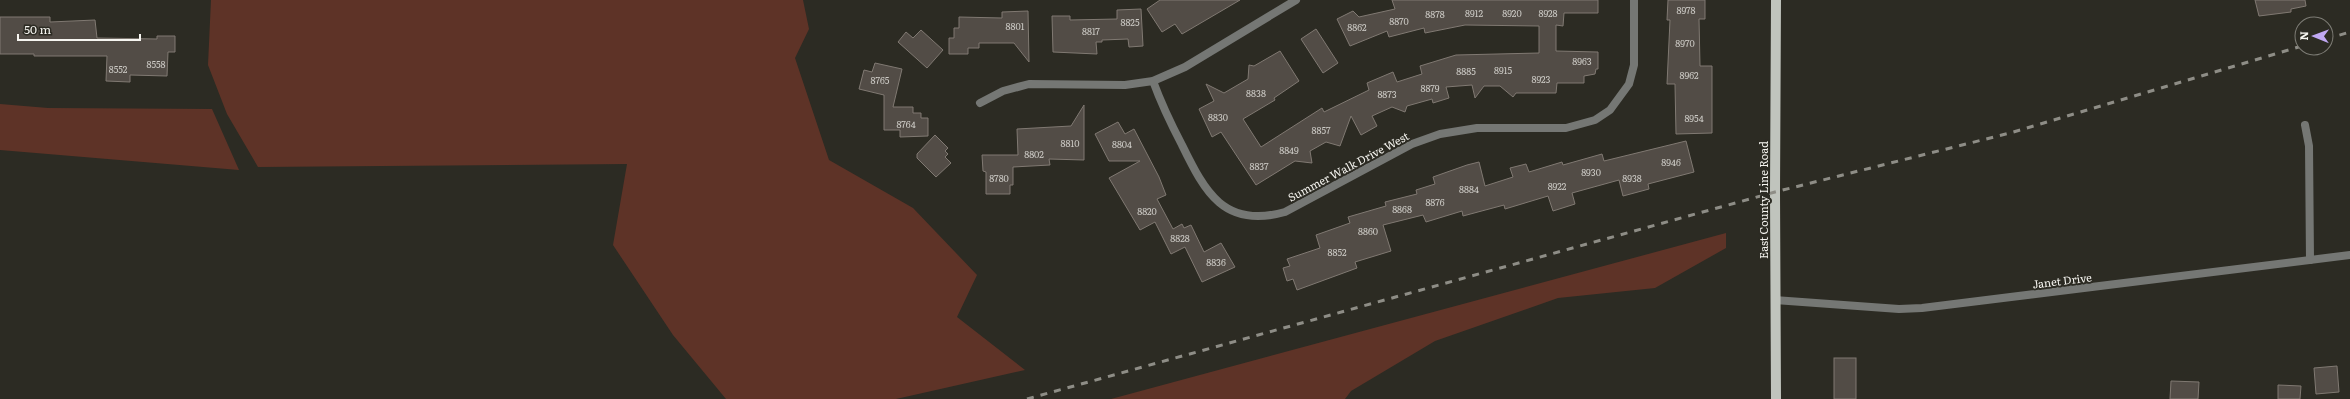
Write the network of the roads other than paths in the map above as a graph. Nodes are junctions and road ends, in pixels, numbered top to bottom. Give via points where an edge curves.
1 (1296, 0) edge
2 (1634, 0) edge
3 (1776, 0) edge
4 (1153, 81) junction
5 (980, 103) dead end
6 (2305, 125) dead end
7 (2350, 256) edge
8 (2310, 260) junction
9 (1776, 300) junction
10 (1776, 399) edge

1 - 4 street via 1185,67
2 - 4 street, Summer Walk Drive West via 1634,65 1629,84 1620,99 1605,114 1578,126 1566,128 1477,128 1426,139 1285,212 1255,216 1241,214 1214,200 1200,183 1161,104
3 - 9 main road, East County Line Road
4 - 5 street via 1125,85 1029,84 1003,91
6 - 8 street via 2309,146
7 - 8 street, Janet Drive
8 - 9 street, Janet Drive via 1922,308 1899,309
9 - 10 main road, East County Line Road

